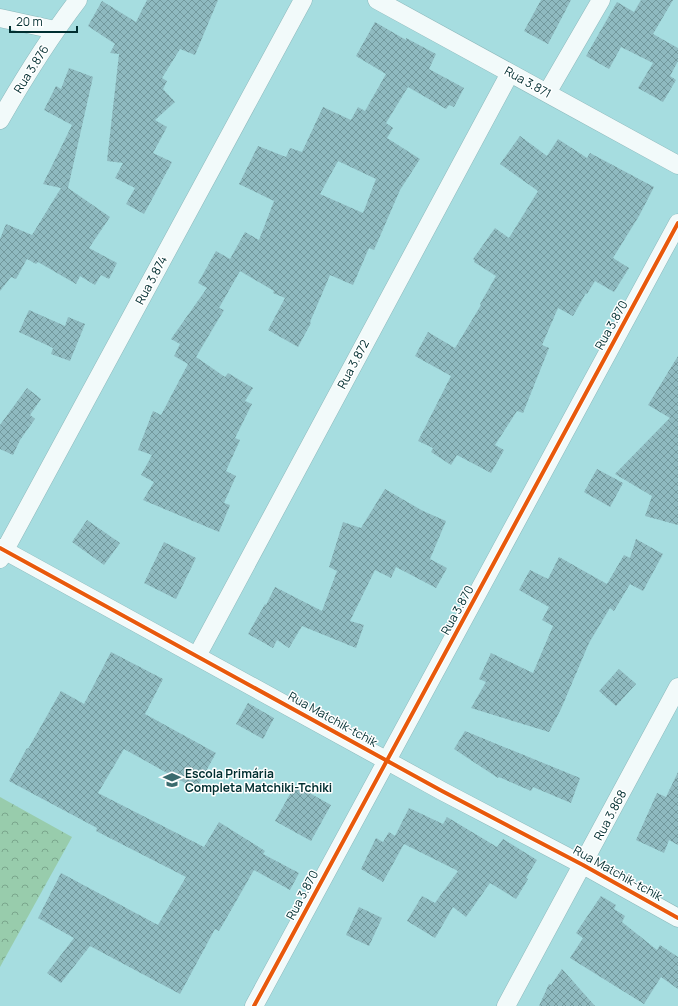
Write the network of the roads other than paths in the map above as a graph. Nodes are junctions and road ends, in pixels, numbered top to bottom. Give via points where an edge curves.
1 (78, 0) edge
2 (303, 0) edge
3 (378, 0) edge
4 (601, 0) edge
5 (0, 18) edge
6 (55, 30) junction
7 (510, 73) junction
8 (547, 93) junction
9 (0, 120) edge
10 (678, 165) edge
11 (678, 223) edge
12 (2, 552) edge
13 (197, 656) junction
14 (678, 687) edge
15 (386, 760) junction
16 (583, 865) junction
17 (678, 918) edge
18 (254, 1006) edge
19 (506, 1006) edge

1 - 6 street, Rua 3.876
2 - 12 street, Rua 3.874
3 - 7 street, Rua 3.871
4 - 8 street
5 - 6 street
6 - 9 street, Rua 3.876
7 - 8 street, Rua 3.871
7 - 13 street, Rua 3.872
8 - 10 street, Rua 3.871
11 - 15 street, Rua 3.870
12 - 13 street, Rua Matchik-tchik
13 - 15 street, Rua Matchik-tchik
14 - 16 street, Rua 3.868
15 - 16 street, Rua Matchik-tchik
15 - 18 street, Rua 3.870
16 - 17 street, Rua Matchik-tchik
16 - 19 street, Rua 3.868

